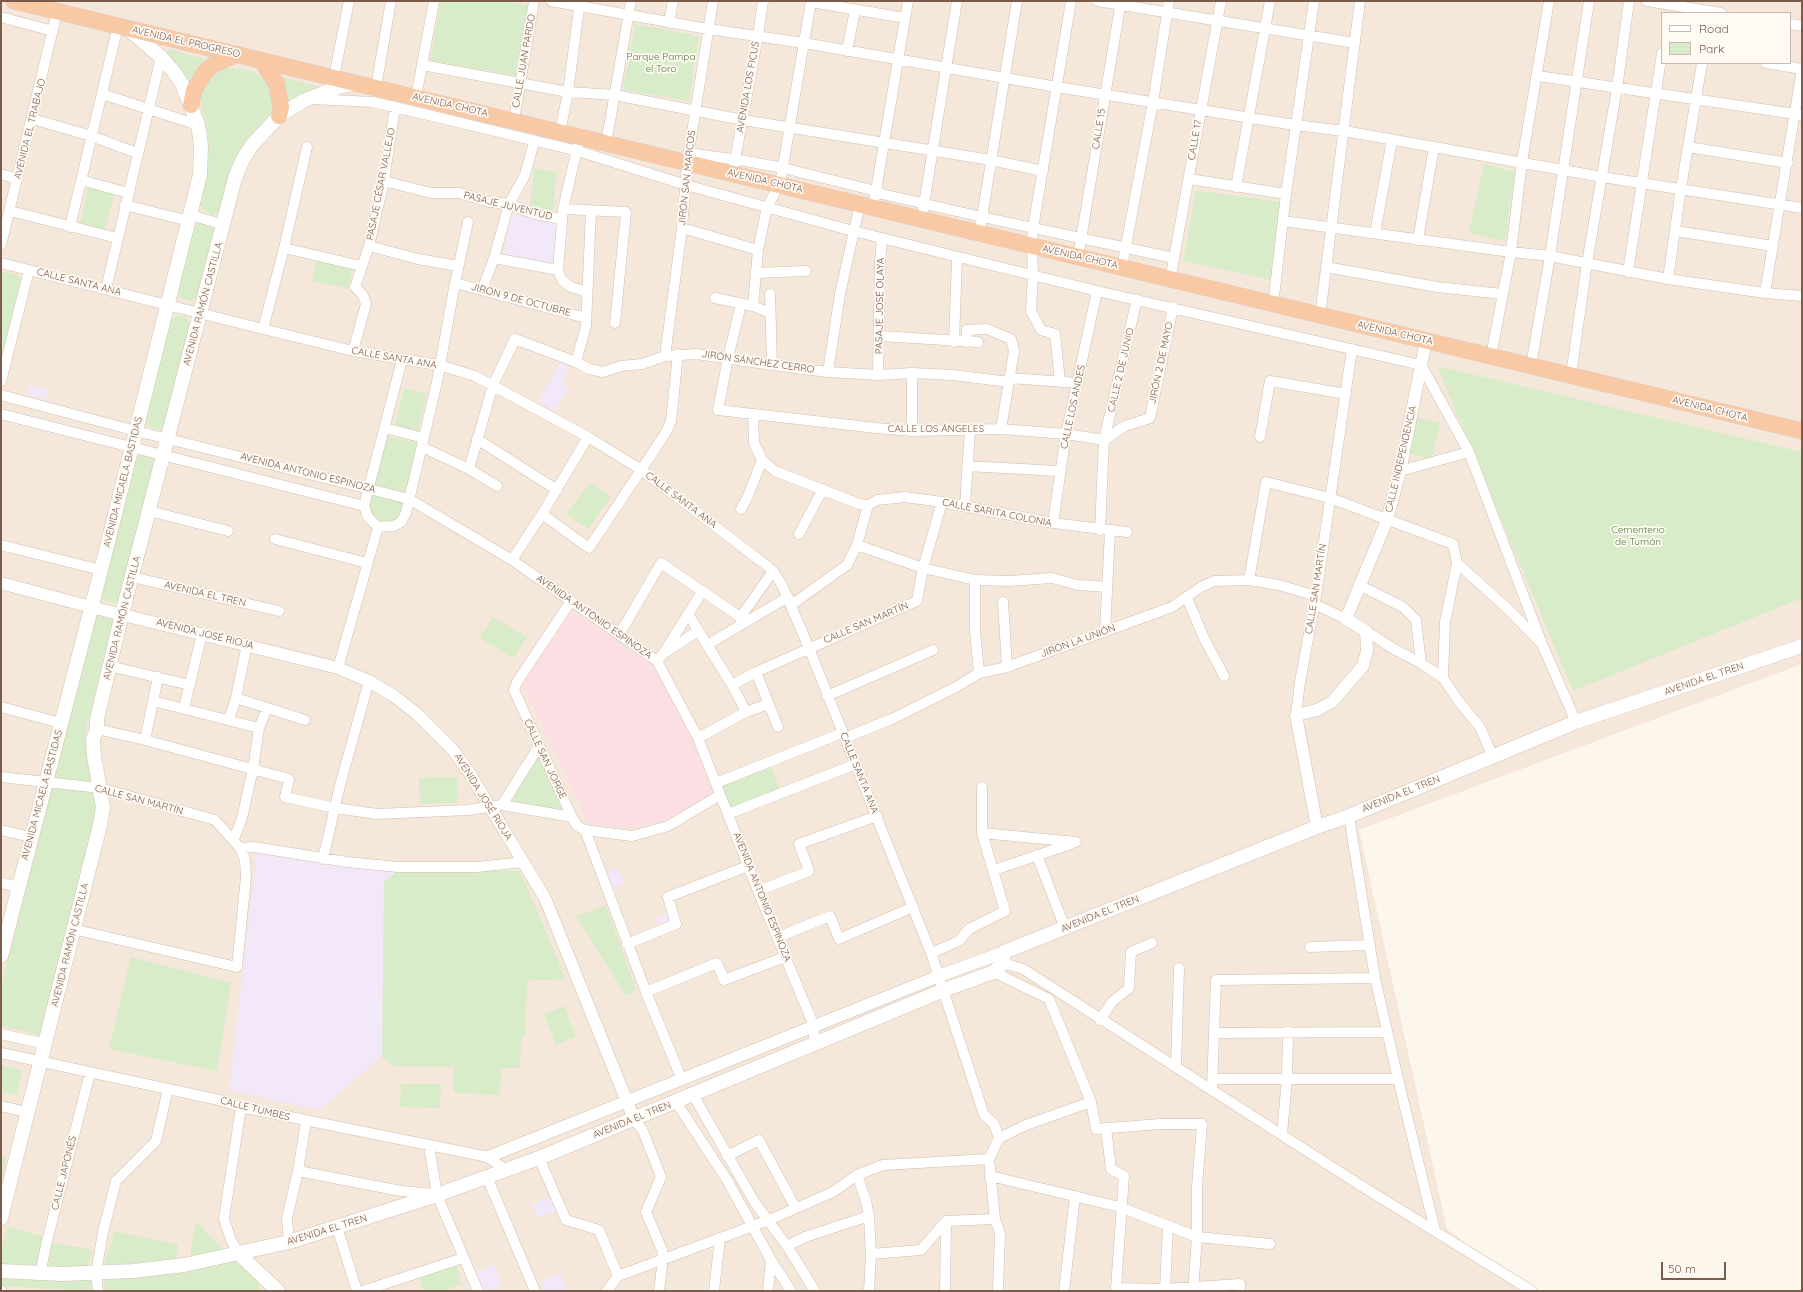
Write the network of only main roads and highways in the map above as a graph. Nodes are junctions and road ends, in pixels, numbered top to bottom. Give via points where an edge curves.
1 (14, 1) edge
2 (123, 27) junction
3 (237, 54) junction
4 (262, 61) junction
5 (358, 83) junction
6 (191, 105) junction
7 (279, 116) junction
8 (1802, 431) edge
9 (1802, 646) edge
10 (5, 923) edge
11 (1, 956) edge
12 (1, 1218) edge
13 (239, 1254) junction
14 (1, 1271) edge
15 (266, 1285) edge
16 (278, 1291) edge

1 - 2 highway, AVENIDA EL PROGRESO
2 - 3 highway, AVENIDA EL PROGRESO
2 - 6 main road, AVENIDA MICAELA BASTIDAS via 161,56 178,78
3 - 4 highway, AVENIDA EL PROGRESO
3 - 6 highway via 213,65 205,72 194,90
4 - 5 highway, AVENIDA EL PROGRESO
4 - 7 highway via 277,85 281,107
5 - 7 main road, AVENIDA RAMÓN CASTILLA via 339,87 309,99
5 - 8 highway, AVENIDA CHOTA via 560,132 578,144 606,144 781,176 867,206 923,211 981,225 1032,246
6 - 10 main road, AVENIDA MICAELA BASTIDAS via 198,125 202,163 190,218 19,887
7 - 12 main road, AVENIDA RAMÓN CASTILLA via 252,145 235,178 122,614 93,739 102,807 100,826
9 - 13 main road, AVENIDA EL TREN via 1576,722 1349,816 1066,928 944,990 539,1158 437,1195 289,1242
10 - 11 main road, AVENIDA MICAELA BASTIDAS
13 - 14 main road, AVENIDA EL TREN via 177,1266 133,1271 40,1274
13 - 15 main road
15 - 16 main road

